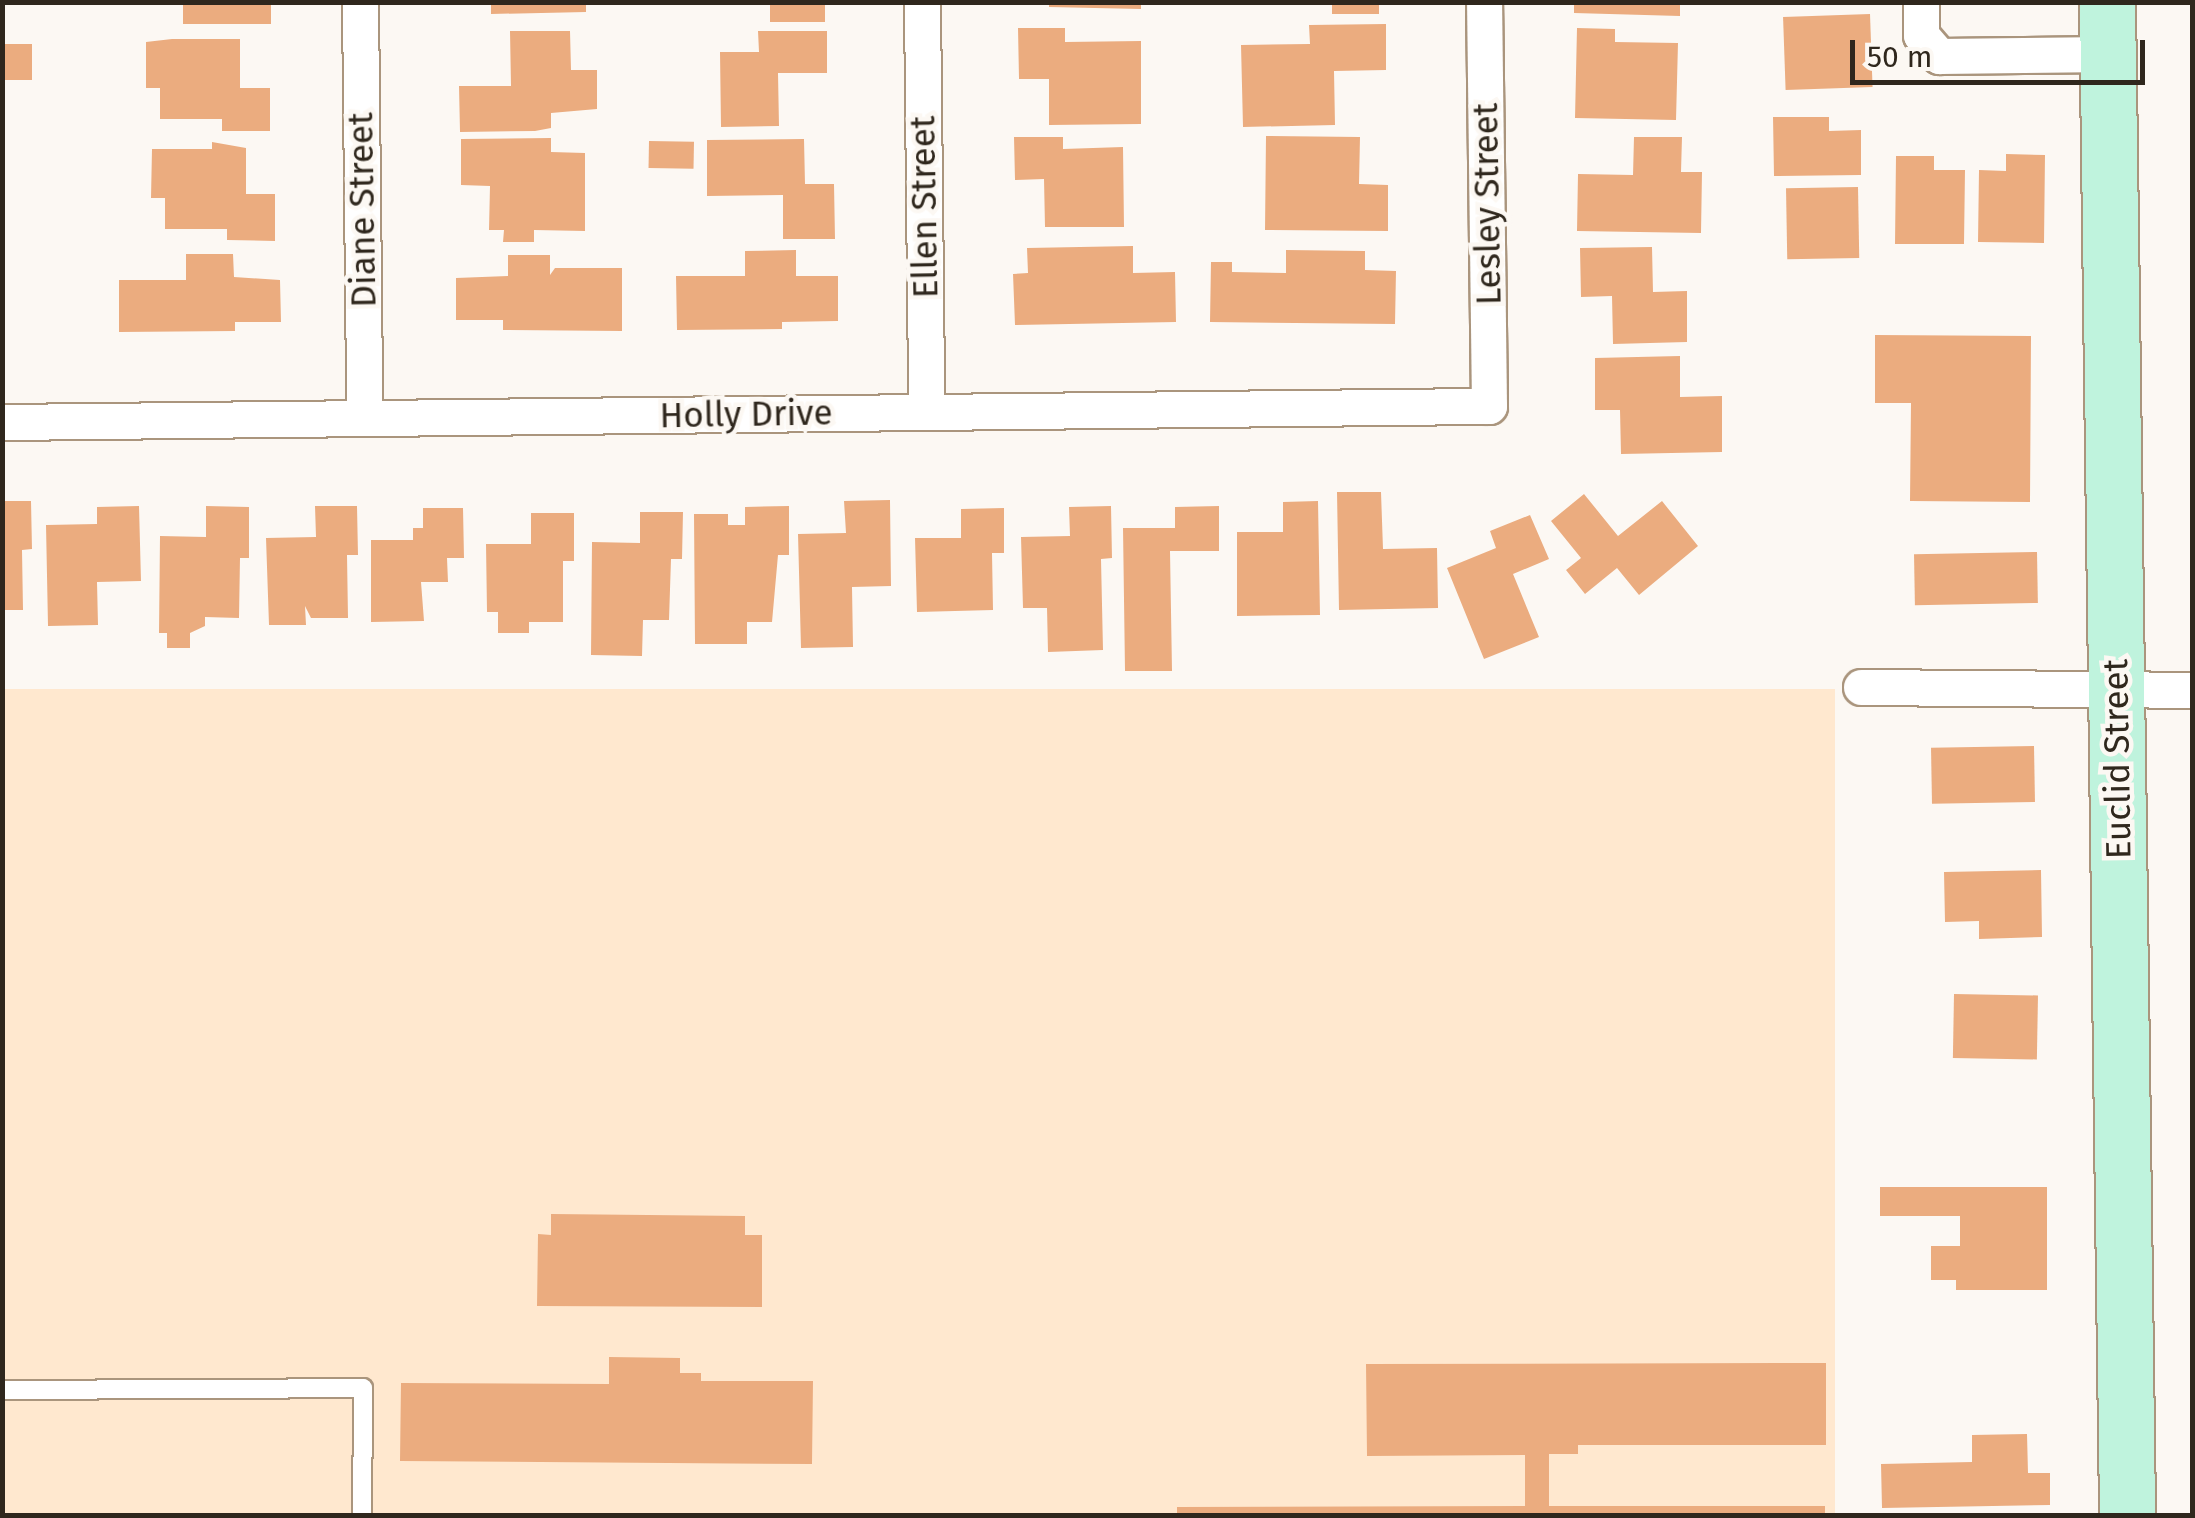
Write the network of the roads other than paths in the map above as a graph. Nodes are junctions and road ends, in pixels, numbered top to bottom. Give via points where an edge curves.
1 (360, 2) edge
2 (922, 2) edge
3 (1484, 2) edge
4 (1920, 2) edge
5 (2108, 28) edge
6 (1489, 406) joint
7 (926, 412) junction
8 (364, 418) junction
9 (2, 422) edge
10 (1860, 687) dead end
11 (2116, 689) junction
12 (2192, 690) edge
13 (2, 1390) edge
14 (362, 1516) edge
15 (2127, 1516) edge

1 - 8 street, Diane Street
2 - 7 street, Ellen Street
3 - 6 street, Lesley Street
4 - 5 street via 1921,35 1939,56
5 - 11 main road, Euclid Street
6 - 7 street, Holly Drive
7 - 8 street, Holly Drive
8 - 9 street, Holly Drive
10 - 11 street
11 - 12 street
11 - 15 main road, Euclid Street
13 - 14 lane via 362,1388

